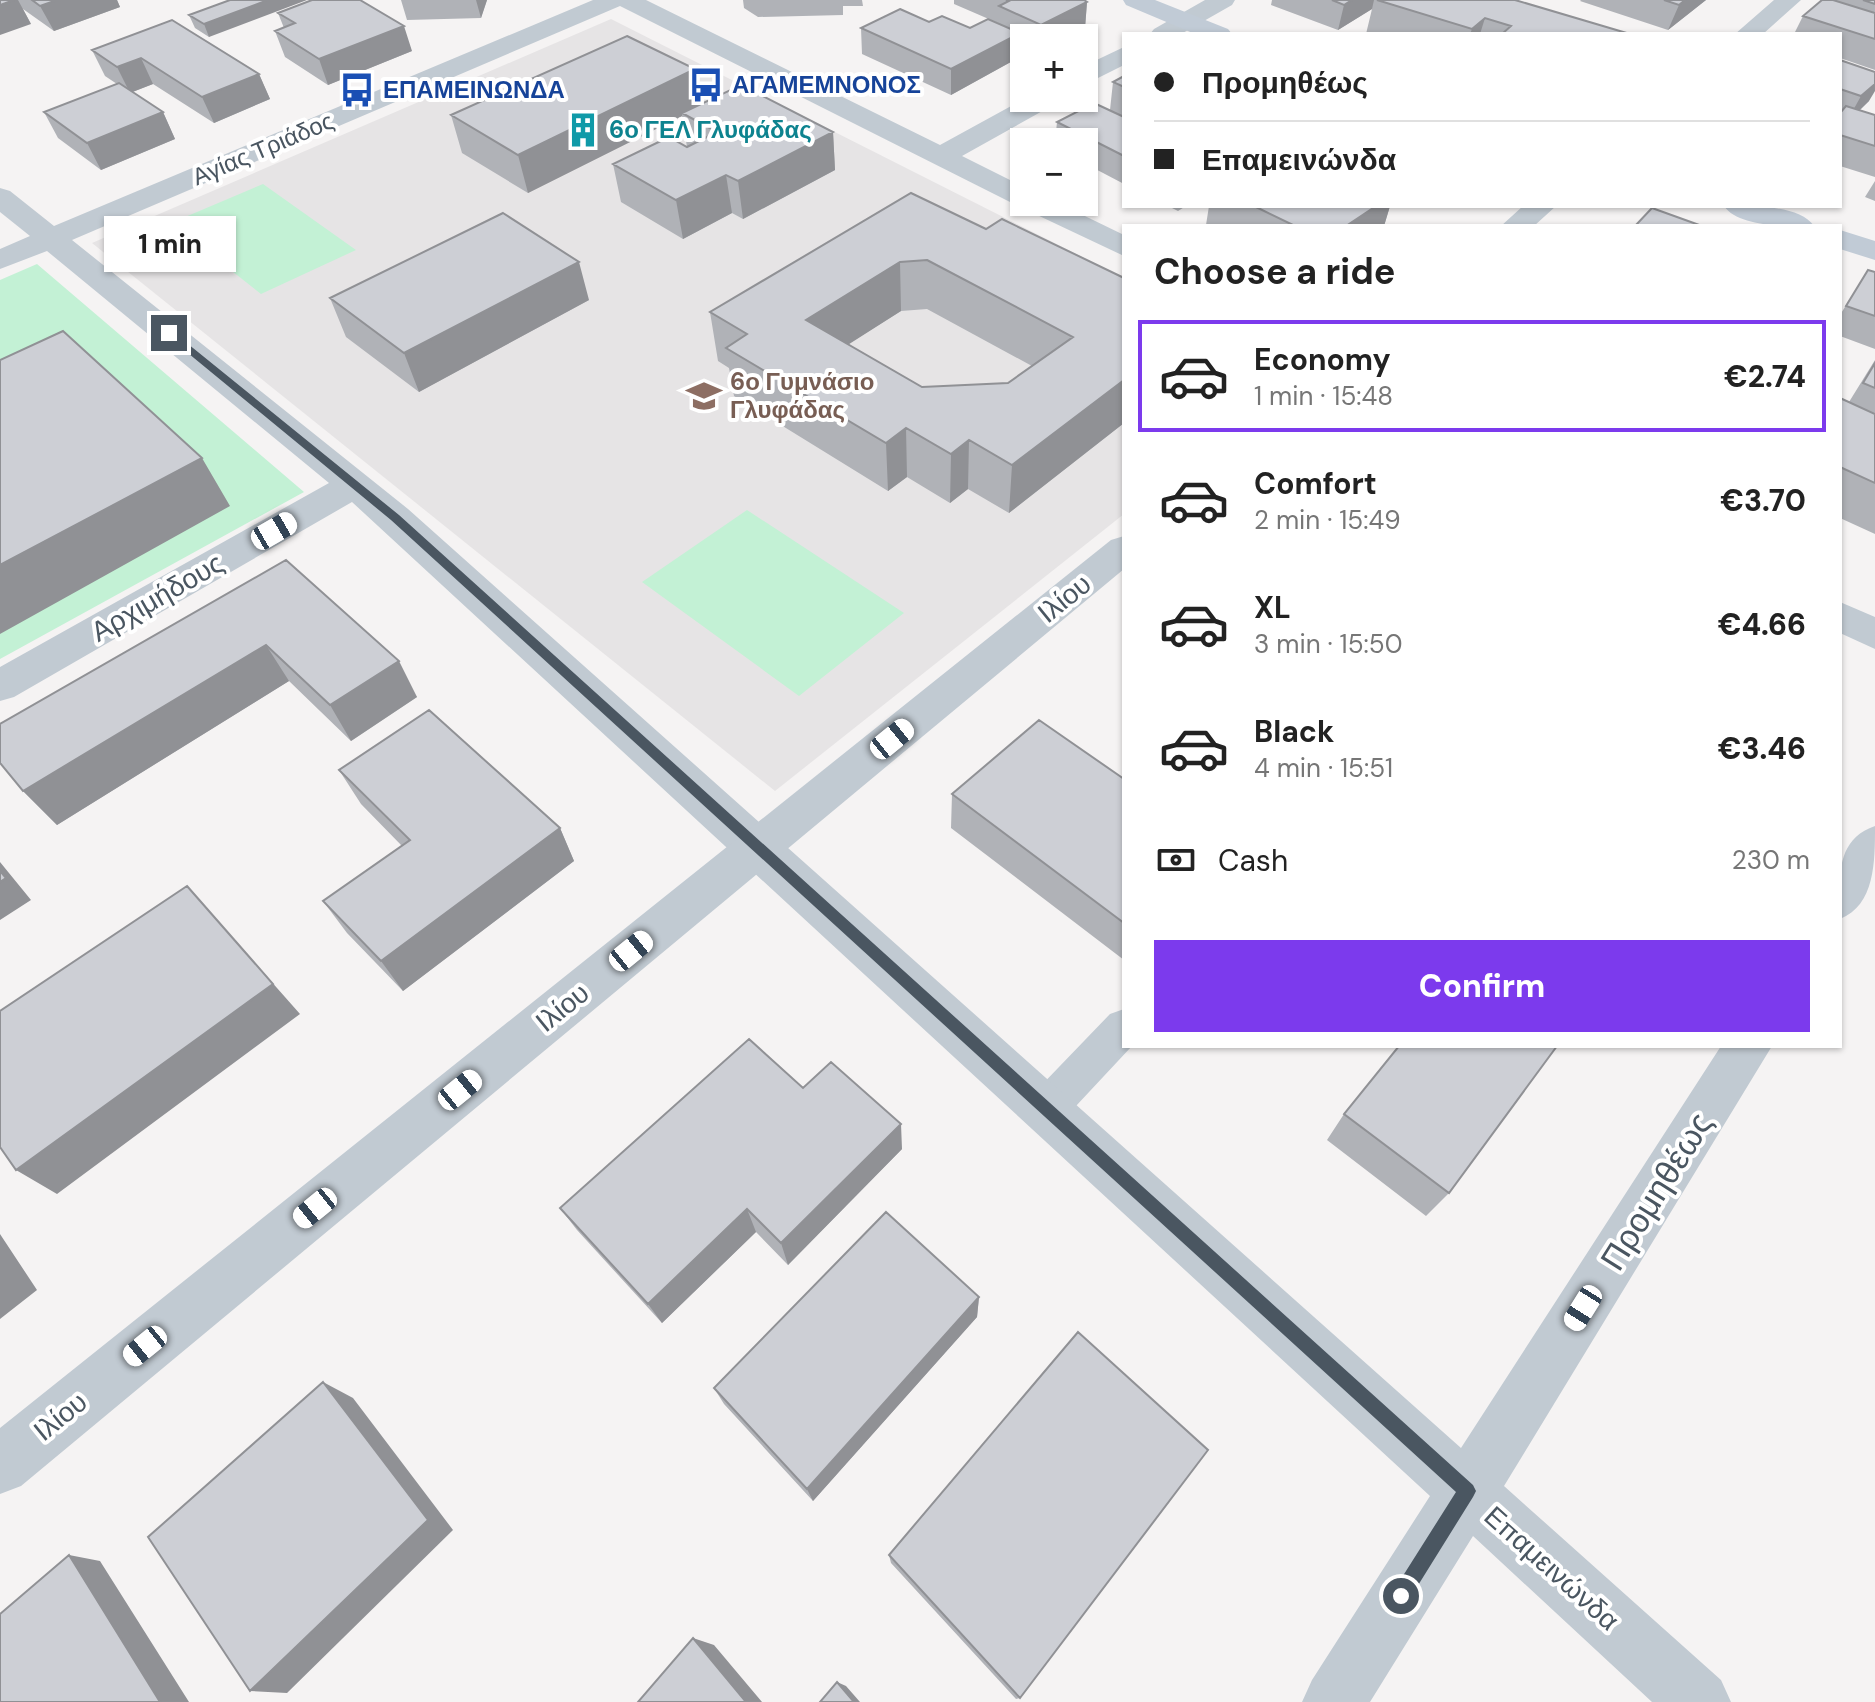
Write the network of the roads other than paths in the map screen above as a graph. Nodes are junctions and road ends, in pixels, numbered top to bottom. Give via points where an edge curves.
1 (614, 0) edge
2 (627, 0) edge
3 (1135, 0) edge
4 (1223, 0) edge
5 (1789, 0) edge
6 (1173, 28) edge
7 (1204, 32) edge
8 (1750, 32) edge
9 (1122, 56) edge
10 (1098, 69) edge
11 (1021, 112) edge
12 (941, 156) junction
13 (1010, 191) edge
14 (0, 197) edge
15 (1538, 208) edge
16 (1745, 208) edge
17 (1061, 216) edge
18 (1518, 224) edge
19 (1793, 224) edge
20 (52, 238) junction
21 (1842, 240) edge
22 (1122, 246) edge
23 (1875, 251) edge
24 (0, 260) edge
25 (356, 484) junction
26 (1122, 551) edge
27 (1842, 617) edge
28 (1875, 635) edge
29 (0, 686) edge
30 (1875, 844) edge
31 (759, 846) junction
32 (1842, 897) edge
33 (1122, 1029) edge
34 (1747, 1048) edge
35 (1047, 1108) junction
36 (0, 1465) edge
37 (1467, 1491) junction
38 (1334, 1702) edge
39 (1699, 1702) edge

1 - 20 street, Αγίας Τριάδος
2 - 12 street
3 - 6 main road
4 - 6 street
5 - 8 street
6 - 7 main road
9 - 10 street
11 - 12 street
12 - 13 street
14 - 20 street, Επαμεινώνδα
15 - 18 street
16 - 19 main road
17 - 22 street
20 - 24 street, Αγίας Τριάδος
20 - 25 street, Επαμεινώνδα
21 - 23 main road
25 - 29 street, Αρχιμήδους
25 - 31 street, Επαμεινώνδα
26 - 31 street, Ιλίου
27 - 28 street
30 - 32 street
31 - 35 street, Επαμεινώνδα
31 - 36 street, Ιλίου
33 - 35 lane
34 - 37 street, Προμηθέως
35 - 37 street, Επαμεινώνδα
37 - 38 street, Προμηθέως
37 - 39 street, Επαμεινώνδα

